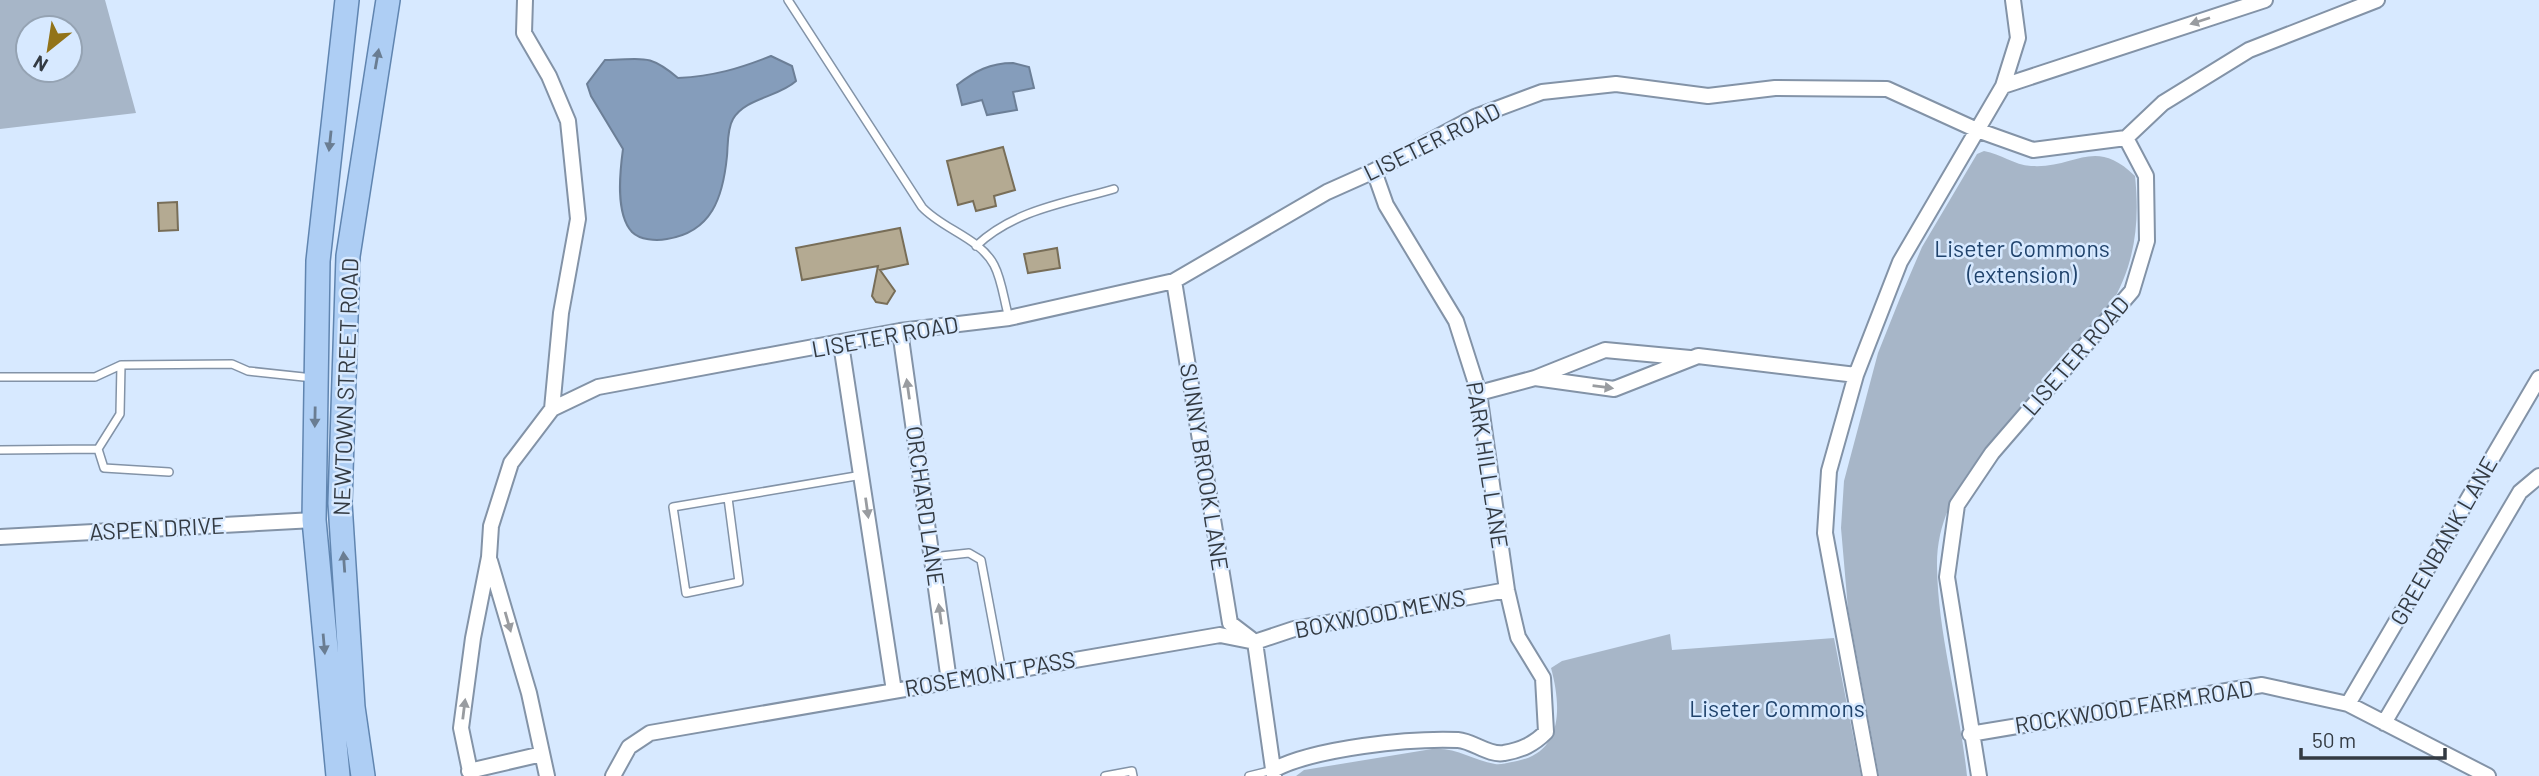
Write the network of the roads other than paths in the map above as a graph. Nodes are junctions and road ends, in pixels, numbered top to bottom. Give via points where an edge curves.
1 (347, 0) edge
2 (388, 0) edge
3 (525, 0) edge
4 (788, 0) edge
5 (2013, 0) edge
6 (2265, 0) edge
7 (2377, 0) edge
8 (2003, 86) junction
9 (335, 90) junction
10 (372, 90) junction
11 (1978, 130) junction
12 (2126, 138) junction
13 (1374, 171) junction
14 (1114, 189) dead end
15 (976, 246) junction
16 (1174, 281) junction
17 (1009, 318) junction
18 (900, 331) junction
19 (841, 344) junction
20 (1696, 357) junction
21 (121, 365) junction
22 (1856, 375) junction
23 (0, 377) edge
24 (316, 378) junction
25 (1535, 378) junction
26 (2539, 378) edge
27 (1479, 393) junction
28 (552, 409) junction
29 (98, 449) junction
30 (0, 450) edge
31 (169, 472) dead end
32 (862, 475) junction
33 (2539, 476) edge
34 (728, 498) junction
35 (314, 520) junction
36 (0, 537) edge
37 (489, 557) junction
38 (932, 557) junction
39 (1507, 590) junction
40 (1255, 642) junction
41 (1002, 672) junction
42 (949, 681) junction
43 (894, 691) junction
44 (2348, 704) junction
45 (2384, 723) junction
46 (1970, 734) junction
47 (542, 754) junction
48 (1274, 773) edge
49 (470, 774) edge
50 (338, 776) edge
51 (363, 776) edge
52 (547, 776) edge
53 (613, 776) edge
54 (1105, 776) edge
55 (1133, 776) edge
56 (1249, 776) edge
57 (1870, 776) edge
58 (1979, 776) edge
59 (2488, 776) edge

1 - 9 main road, NEWTOWN STREET ROAD
10 -> 2 main road, NEWTOWN STREET ROAD
3 - 28 street via 524,33 568,121 578,219 561,313
4 - 15 lane via 922,207
5 - 8 street via 2018,38
6 -> 8 street
7 - 12 street via 2249,50 2163,103
8 - 11 street
9 - 10 main road
9 -> 24 main road, NEWTOWN STREET ROAD via 318,261
51 -> 10 main road, NEWTOWN STREET ROAD via 353,706 340,503 348,256
11 - 12 street, LISETER ROAD via 2033,150
11 - 13 street, LISETER ROAD via 1887,89 1775,88 1708,96 1616,84 1542,93 1475,117
11 - 22 street via 1900,262
12 - 46 street, LISETER ROAD via 2146,176 2147,241 2132,291 1992,453 1957,505 1947,577
13 - 16 street, LISETER ROAD via 1327,192
13 - 27 street, PARK HILL LANE via 1386,205 1456,321
14 - 15 lane via 1016,217 999,225
15 - 17 lane via 995,266
16 - 17 street, LISETER ROAD
16 - 40 street, SUNNY BROOK LANE via 1230,623
17 - 18 street, LISETER ROAD
18 - 19 street, LISETER ROAD
38 -> 18 street, ORCHARD LANE
19 - 28 street, LISETER ROAD via 598,387
19 - 32 street
20 - 22 street
20 - 25 street via 1605,350
25 -> 20 street via 1614,389
21 - 23 lane via 95,377
21 - 24 lane via 232,364 248,371
21 - 29 lane via 120,415
22 - 57 street via 1829,471 1825,533
24 -> 35 main road, NEWTOWN STREET ROAD
25 - 27 street
26 - 44 street, GREENBANK LANE
27 - 39 street, PARK HILL LANE
28 - 37 street, LISETER ROAD via 511,463 491,526
29 - 30 lane
29 - 31 lane via 104,468
32 - 34 lane
32 -> 43 street
33 - 45 street, GREENBANK LANE via 2520,492
34 - 34 lane via 673,507 687,593 739,582
35 - 36 street, ASPEN DRIVE
35 -> 50 main road, NEWTOWN STREET ROAD
37 -> 47 street, LISETER ROAD
49 -> 37 street, LISETER ROAD via 461,728
38 - 41 lane via 969,553 981,560
42 -> 38 street, ORCHARD LANE
39 - 40 street, BOXWOOD MEWS via 1294,629
39 - 48 street, PARK HILL LANE via 1518,638 1543,678 1546,732 1532,746 1500,754 1462,740 1400,742 1293,760
40 - 41 street, ROSEMONT PASS via 1220,635
40 - 48 street
41 - 42 street, ROSEMONT PASS
42 - 43 street, ROSEMONT PASS
43 - 53 street, ROSEMONT PASS via 650,733 629,747
44 - 45 street, ROCKWOOD FARM ROAD
44 - 46 street, ROCKWOOD FARM ROAD via 2262,685
45 - 59 street, ROCKWOOD FARM ROAD
46 - 58 street, LISETER ROAD
47 - 49 street
47 - 52 street, LISETER ROAD
48 - 56 lane
54 - 55 lane via 1132,771

